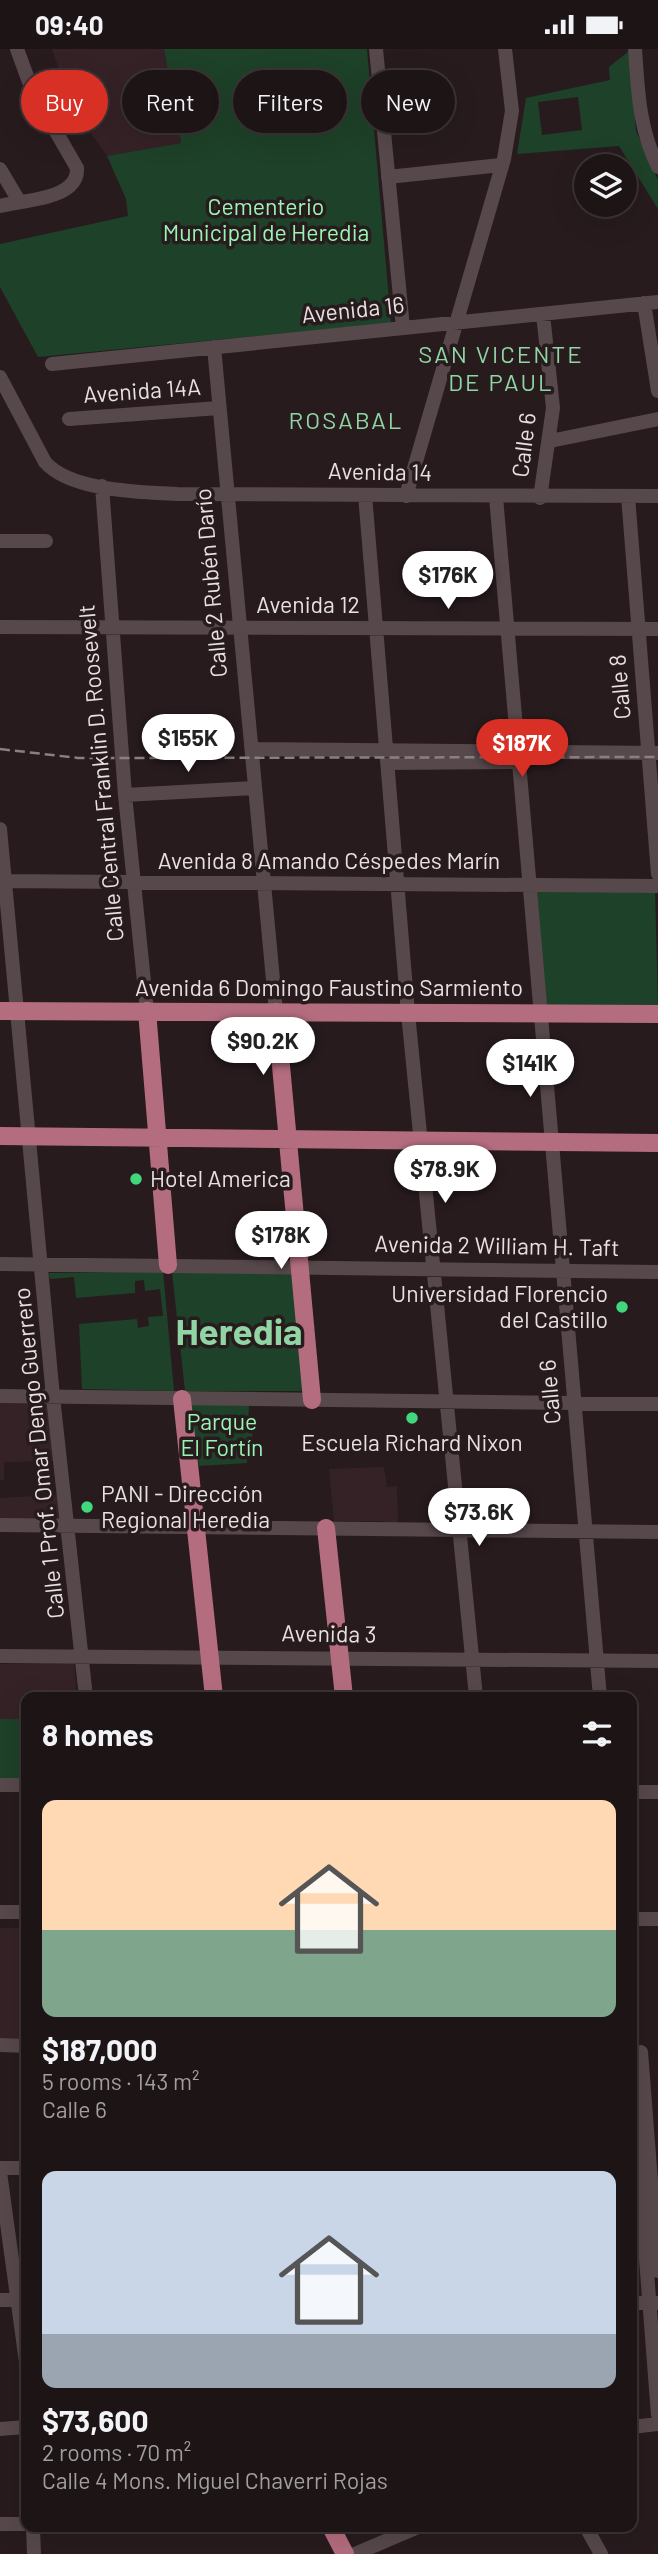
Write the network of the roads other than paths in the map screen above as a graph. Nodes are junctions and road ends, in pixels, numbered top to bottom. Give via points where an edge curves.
1 (17, 49) edge
2 (376, 49) edge
3 (505, 49) edge
4 (635, 49) edge
5 (502, 165) junction
6 (658, 167) edge
7 (0, 169) edge
8 (388, 177) junction
9 (19, 201) junction
10 (0, 206) edge
11 (651, 302) edge
12 (543, 314) junction
13 (456, 323) junction
14 (403, 328) junction
15 (214, 348) junction
16 (52, 364) dead end
17 (0, 377) edge
18 (658, 391) edge
19 (219, 408) junction
20 (68, 419) dead end
21 (658, 419) edge
22 (550, 441) junction
23 (102, 487) junction
24 (227, 493) junction
25 (365, 495) junction
26 (406, 496) junction
27 (628, 496) junction
28 (658, 496) edge
29 (496, 497) junction
30 (540, 498) junction
31 (0, 541) edge
32 (46, 541) dead end
33 (0, 627) edge
34 (113, 627) junction
35 (239, 628) junction
36 (376, 628) junction
37 (508, 629) junction
38 (638, 629) junction
39 (658, 629) edge
40 (252, 749) junction
41 (387, 757) junction
42 (520, 757) junction
43 (653, 757) edge
44 (254, 788) junction
45 (125, 795) junction
46 (0, 828) edge
47 (658, 874) edge
48 (3, 881) edge
49 (262, 882) junction
50 (133, 883) junction
51 (397, 884) junction
52 (529, 885) junction
53 (658, 886) edge
54 (9, 1011) edge
55 (147, 1011) junction
56 (276, 1012) junction
57 (408, 1013) junction
58 (538, 1013) junction
59 (658, 1014) edge
60 (0, 1136) edge
61 (31, 1136) junction
62 (158, 1137) junction
63 (289, 1138) junction
64 (421, 1141) junction
65 (552, 1143) junction
66 (658, 1143) edge
67 (43, 1263) junction
68 (0, 1264) edge
69 (168, 1265) junction
70 (300, 1266) junction
71 (434, 1268) junction
72 (564, 1270) junction
73 (658, 1272) edge
74 (0, 1397) edge
75 (53, 1397) junction
76 (182, 1399) junction
77 (312, 1400) junction
78 (447, 1402) junction
79 (574, 1403) junction
80 (658, 1404) edge
81 (0, 1525) edge
82 (68, 1525) junction
83 (196, 1527) junction
84 (326, 1528) junction
85 (460, 1530) junction
86 (585, 1531) junction
87 (658, 1532) edge
88 (0, 1655) edge
89 (82, 1655) junction
90 (209, 1655) junction
91 (340, 1657) junction
92 (472, 1658) junction
93 (598, 1660) junction
94 (658, 1661) edge
95 (86, 1692) edge
96 (213, 1692) edge
97 (344, 1692) edge
98 (475, 1692) edge
99 (600, 1692) edge
100 (21, 1785) edge
101 (0, 1786) edge
102 (637, 1792) edge
103 (658, 1792) edge
104 (0, 1912) edge
105 (21, 1912) edge
106 (637, 1919) edge
107 (658, 1919) edge
108 (0, 2045) edge
109 (21, 2046) edge
110 (637, 2052) edge
111 (658, 2052) edge
112 (637, 2066) edge
113 (637, 2115) edge
114 (21, 2168) edge
115 (0, 2170) edge
116 (645, 2177) edge
117 (658, 2271) edge
118 (21, 2289) edge
119 (0, 2300) edge
120 (21, 2300) edge
121 (653, 2303) edge
122 (658, 2415) edge
123 (658, 2424) edge
124 (637, 2426) edge
125 (21, 2427) edge
126 (0, 2429) edge
127 (21, 2523) edge
128 (0, 2524) edge
129 (33, 2532) edge
130 (334, 2532) edge
131 (406, 2532) edge
132 (589, 2532) edge
133 (34, 2554) edge
134 (345, 2554) edge
135 (355, 2554) edge
136 (601, 2554) edge

1 - 9 street via 33,90 77,169 73,185 54,195
2 - 8 street
3 - 5 street via 512,111
4 - 6 street via 639,117
5 - 8 street
5 - 13 street
7 - 9 street
8 - 14 street
9 - 10 street
11 - 12 street, Avenida 16
11 - 18 street
12 - 13 street, Avenida 16
12 - 22 street, Calle 6 via 553,408
13 - 14 street, Avenida 16
13 - 26 street
14 - 15 street, Avenida 16
15 - 16 street, Avenida 16
15 - 19 street, Calle 2 Rubén Darío
17 - 23 street, Avenida 14 via 53,471
19 - 20 street, Avenida 14A
19 - 24 street, Calle 2 Rubén Darío
21 - 22 street
22 - 30 street, Calle 6
23 - 24 street, Avenida 14
23 - 34 street, Calle Central Franklin D. Roosevelt
24 - 25 street, Avenida 14
24 - 35 street, Calle 2 Rubén Darío
25 - 26 street, Avenida 14
25 - 36 street
26 - 29 street, Avenida 14
27 - 28 street, Avenida 14
27 - 30 street, Avenida 14
27 - 38 street, Calle 8
29 - 30 street, Avenida 14
29 - 37 street, Calle 6
31 - 32 street
33 - 34 street, Avenida 12
34 - 35 street, Avenida 12
34 - 45 street, Calle Central Franklin D. Roosevelt
35 - 36 street, Avenida 12
35 - 40 street, Calle 2 Rubén Darío
36 - 37 street, Avenida 12
36 - 41 street
37 - 38 street, Avenida 12
37 - 42 street, Calle 6
38 - 39 street, Avenida 12
38 - 43 street, Calle 8
40 - 41 street
40 - 44 street, Calle 2 Rubén Darío
41 - 42 street
41 - 51 street
42 - 43 street
42 - 52 street, Calle 6
43 - 47 street, Calle 8
44 - 45 street
44 - 49 street, Calle 2 Rubén Darío
45 - 50 street, Calle Central Franklin D. Roosevelt
46 - 48 street, Calle 1 Prof. Omar Dengo Guerrero
48 - 50 street, Avenida 8 Amando Céspedes Marín
48 - 54 street, Calle 1 Prof. Omar Dengo Guerrero
49 - 50 street, Avenida 8 Amando Céspedes Marín
49 - 51 street, Avenida 8 Amando Céspedes Marín
49 - 56 street, Calle 2 Rubén Darío
50 - 55 street, Calle Central Franklin D. Roosevelt
51 - 52 street, Avenida 8 Amando Céspedes Marín
51 - 57 street
52 - 53 street, Avenida 8 Amando Céspedes Marín
52 - 58 street, Calle 6
54 - 55 main road, Avenida 6 Domingo Faustino Sarmiento
54 - 61 street, Calle 1 Prof. Omar Dengo Guerrero
55 - 56 main road, Avenida 6 Domingo Faustino Sarmiento
55 - 62 main road, Calle Central Franklin D. Roosevelt
56 - 57 main road, Avenida 6 Domingo Faustino Sarmiento
56 - 63 main road, Calle 2 Rubén Darío
57 - 58 main road, Avenida 6 Domingo Faustino Sarmiento
57 - 64 street
58 - 59 main road, Avenida 6 Domingo Faustino Sarmiento
58 - 65 street, Calle 6
60 - 61 main road
61 - 62 main road
61 - 67 street, Calle 1 Prof. Omar Dengo Guerrero
62 - 63 main road
62 - 69 main road, Calle Central Franklin D. Roosevelt
63 - 64 main road
63 - 70 main road, Calle 2 Rubén Darío
64 - 65 main road
64 - 71 street
65 - 66 main road
65 - 72 street, Calle 6
67 - 68 street, Avenida 2 William H. Taft
67 - 69 street, Avenida 2 William H. Taft
67 - 75 street, Calle 1 Prof. Omar Dengo Guerrero
69 - 70 street, Avenida 2 William H. Taft
70 - 71 street, Avenida 2 William H. Taft
70 - 77 main road, Calle 2 Rubén Darío
71 - 72 street, Avenida 2 William H. Taft
71 - 78 street
72 - 73 street, Avenida 2 William H. Taft
72 - 79 street, Calle 6
74 - 75 street
75 - 76 street
75 - 82 street, Calle 1 Prof. Omar Dengo Guerrero
76 - 77 street
76 - 83 main road
77 - 78 street
78 - 79 street
78 - 85 street
79 - 80 street
79 - 86 street, Calle 6
81 - 82 street
82 - 83 street
82 - 89 street, Calle 1 Prof. Omar Dengo Guerrero
83 - 84 street
83 - 90 main road
84 - 85 street
84 - 91 main road
85 - 86 street
85 - 92 street
86 - 87 street
86 - 93 street, Calle 6
88 - 89 street, Avenida 3
89 - 90 street, Avenida 3
89 - 95 street, Calle 1 Prof. Omar Dengo Guerrero
90 - 91 street, Avenida 3
90 - 96 main road
91 - 92 street, Avenida 3
91 - 97 main road
92 - 93 street, Avenida 3
92 - 98 street
93 - 94 street, Avenida 3
93 - 99 street, Calle 6
100 - 101 street
102 - 103 street
104 - 105 street
106 - 107 street
108 - 109 street
110 - 111 street
112 - 116 street
113 - 116 street
114 - 115 street
115 - 118 street
116 - 117 street
116 - 121 street
119 - 120 street
121 - 122 street
123 - 124 street
125 - 126 street
127 - 128 street
129 - 133 street
130 - 134 main road
131 - 135 street
132 - 136 street

